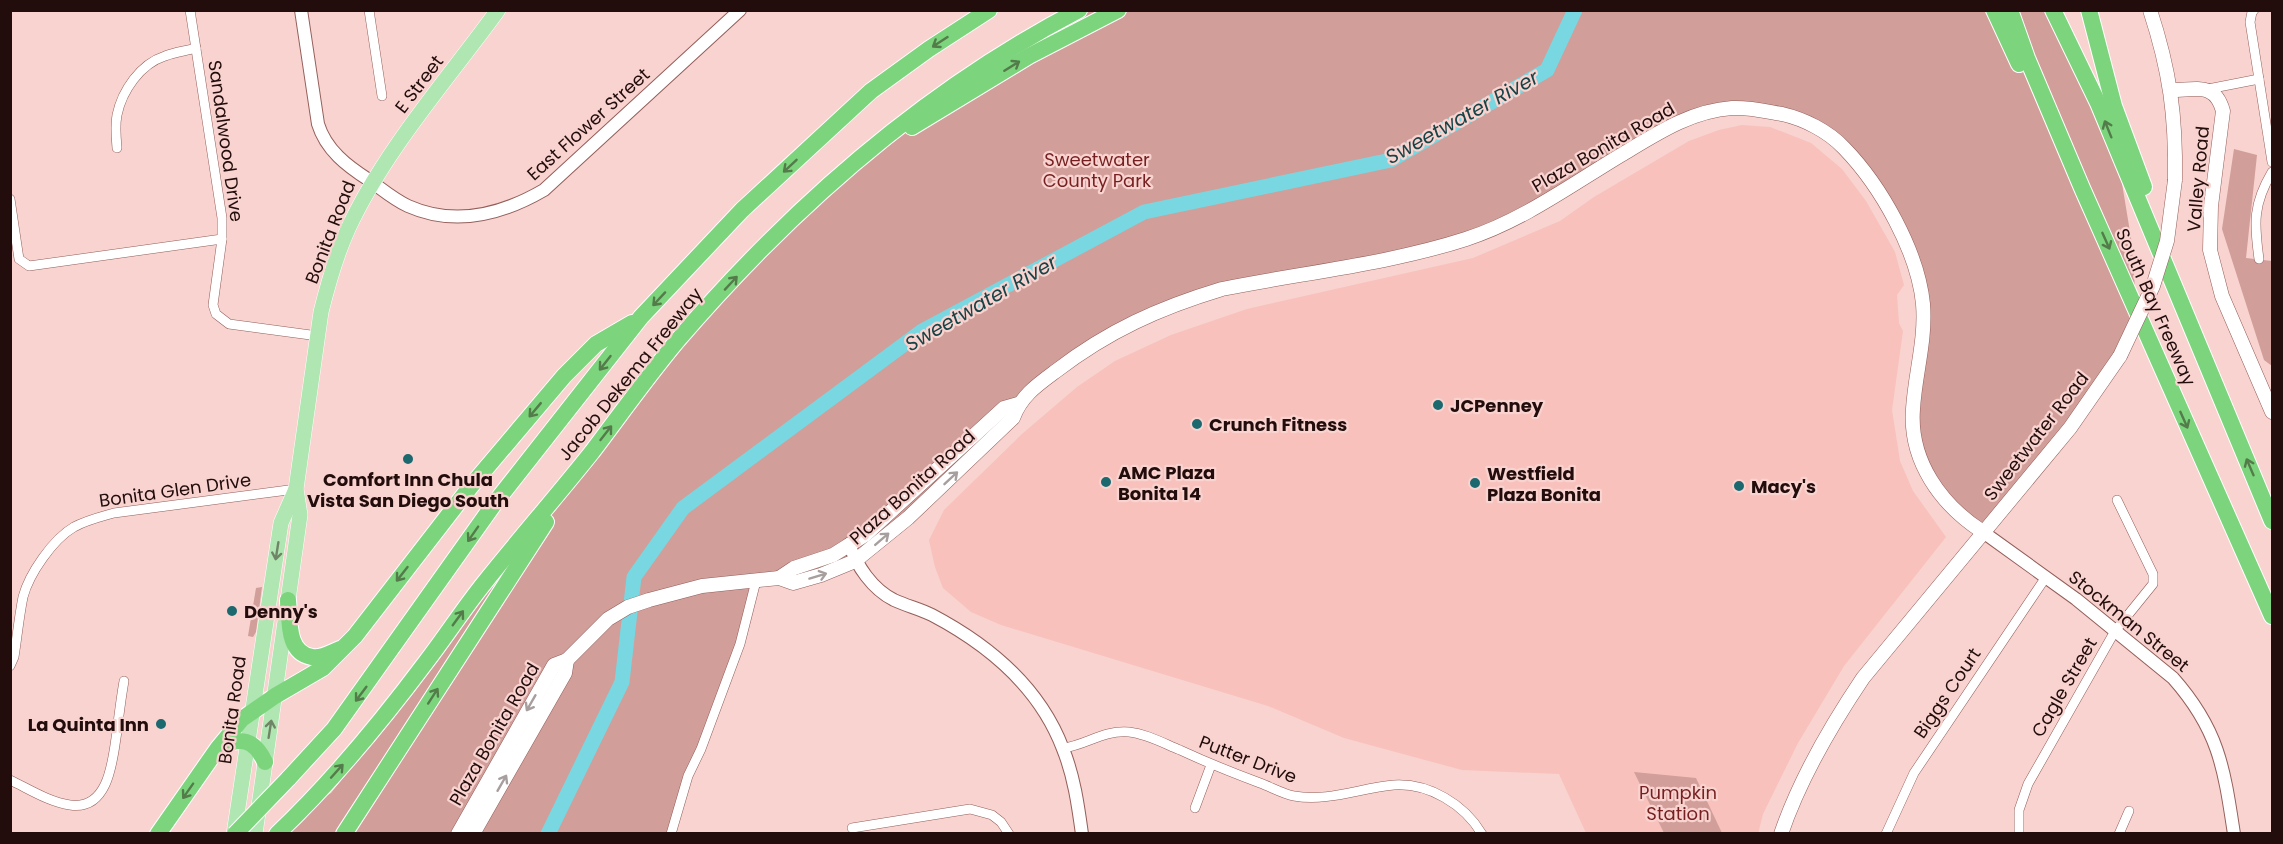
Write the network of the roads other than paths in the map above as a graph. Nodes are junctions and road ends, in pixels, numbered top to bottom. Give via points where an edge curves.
1 (190, 10) edge
2 (301, 10) edge
3 (369, 10) edge
4 (498, 10) edge
5 (740, 10) edge
6 (989, 10) edge
7 (1079, 10) edge
8 (1118, 10) edge
9 (1994, 10) edge
10 (2010, 10) edge
11 (2053, 10) edge
12 (2088, 10) edge
13 (2096, 10) edge
14 (2150, 10) edge
15 (2254, 10) edge
16 (2098, 47) junction
17 (196, 48) junction
18 (2259, 79) junction
19 (2171, 90) junction
20 (2208, 90) junction
21 (382, 96) dead end
22 (117, 148) dead end
23 (855, 162) junction
24 (2272, 162) edge
25 (2272, 172) edge
26 (373, 183) junction
27 (2082, 188) junction
28 (10, 199) edge
29 (222, 239) junction
30 (2259, 259) dead end
31 (15, 261) edge
32 (641, 317) junction
33 (2187, 318) junction
34 (318, 336) junction
35 (1018, 404) junction
36 (2272, 412) edge
37 (591, 453) junction
38 (296, 489) junction
39 (2117, 500) dead end
40 (2272, 521) edge
41 (1983, 532) junction
42 (849, 544) junction
43 (855, 561) junction
44 (2046, 577) junction
45 (779, 578) junction
46 (756, 581) junction
47 (288, 600) junction
48 (2272, 616) edge
49 (2115, 631) junction
50 (343, 648) junction
51 (567, 660) junction
52 (10, 666) edge
53 (124, 681) dead end
54 (275, 696) junction
55 (252, 712) junction
56 (248, 741) junction
57 (218, 748) junction
58 (1063, 748) junction
59 (265, 762) junction
60 (1211, 765) junction
61 (10, 780) edge
62 (1195, 808) dead end
63 (2129, 811) dead end
64 (852, 828) dead end
65 (158, 834) edge
66 (235, 834) edge
67 (255, 834) edge
68 (278, 834) edge
69 (345, 834) edge
70 (458, 834) edge
71 (474, 834) edge
72 (671, 834) edge
73 (1009, 834) edge
74 (1082, 834) edge
75 (1482, 834) edge
76 (1781, 834) edge
77 (1886, 834) edge
78 (2019, 834) edge
79 (2119, 834) edge
80 (2234, 834) edge

1 - 17 street, Sandalwood Drive
2 - 26 street, Bonita Road via 322,137 345,164
3 - 21 street
4 - 26 main road, E Street
5 - 26 street, East Flower Street via 544,190 522,203 488,215 437,216 408,206
6 -> 32 highway, Jacob Dekema Freeway via 871,92 742,210
7 - 23 highway, Jacob Dekema Freeway via 924,106
23 -> 8 highway via 1029,56
9 - 27 highway
10 - 27 highway, South Bay Freeway
33 -> 11 highway, South Bay Freeway via 2098,103
12 - 16 highway
13 - 16 highway
14 - 19 main road, Sweetwater Road
15 - 18 street via 2250,22
16 - 33 highway via 2114,106 2182,289
17 - 22 street via 163,56 143,68 134,79 116,117
17 - 29 street, Sandalwood Drive
18 - 20 street
18 - 24 street
19 - 20 main road
19 - 41 main road, Sweetwater Road, bridge via 2175,180 2167,241 2153,286 2120,356 2070,428
20 - 36 main road, Valley Road via 2220,98 2223,111 2211,206 2210,250 2222,296
37 -> 23 highway, Jacob Dekema Freeway via 677,341 768,243
25 - 30 street via 2255,214
26 - 34 main road, Bonita Road via 347,230 328,283
27 -> 48 highway, South Bay Freeway
28 - 31 street
29 - 31 street via 29,266
29 - 34 street, Sandalwood Drive via 213,305 220,319 230,324
32 -> 50 highway via 596,344 564,376
32 -> 66 highway, Jacob Dekema Freeway, bridge via 494,504 334,729
40 -> 33 highway, South Bay Freeway
34 - 38 main road, Bonita Road
35 - 41 main road, Plaza Bonita Road via 1079,353 1137,319 1222,290 1418,253 1467,239 1532,209 1673,124 1707,112 1755,109 1796,117 1843,147 1890,213 1917,268 1923,305 1922,352 1913,410 1917,450 1937,491
35 - 42 main road, Plaza Bonita Road via 1004,408 893,511
43 -> 35 main road, Plaza Bonita Road via 908,518 1013,418
68 -> 37 highway, Jacob Dekema Freeway via 358,747
69 -> 37 highway
38 - 47 main road, Bonita Road via 300,515
38 - 52 street, Bonita Glen Drive via 114,513 72,528 34,572 24,596
38 -> 55 main road, Bonita Road via 281,523
39 - 49 street, Cagle Street via 2153,574 2153,584
41 - 44 street, Stockman Street
41 - 76 main road, Sweetwater Road via 1848,699 1811,764
42 - 43 street
42 - 45 main road, Plaza Bonita Road
45 -> 43 main road, Plaza Bonita Road via 793,583
43 - 58 street via 892,599 930,614 990,650 1014,672 1043,709
44 - 49 street, Stockman Street
44 - 77 street, Biggs Court via 1914,773
45 - 46 main road, Plaza Bonita Road
46 - 51 main road, Plaza Bonita Road via 702,586 628,607 597,628
46 - 72 street via 740,644 688,776
47 - 50 highway via 291,636 298,649 319,657
47 - 54 main road, Bonita Road
49 - 78 street, Cagle Street via 2028,784 2019,810
49 - 80 street, Stockman Street via 2173,678 2199,710 2224,769
50 - 54 highway via 323,669
51 -> 70 main road, Plaza Bonita Road via 554,665
71 -> 51 main road, Plaza Bonita Road via 564,673
53 - 61 street via 111,770 99,794 84,804 71,805
54 - 55 highway
59 -> 54 main road, Bonita Road
55 - 56 main road, Bonita Road
55 - 57 highway
56 - 57 highway
56 - 59 highway via 259,749
56 - 66 main road, Bonita Road
57 -> 65 highway
58 - 60 street, Putter Drive via 1101,735 1126,732 1154,739
58 - 74 street
59 - 67 main road, Bonita Road
60 - 62 street
60 - 75 street, Putter Drive via 1293,796 1333,796 1393,785 1421,789 1457,806
63 - 79 street
64 - 73 street via 970,809 992,815

